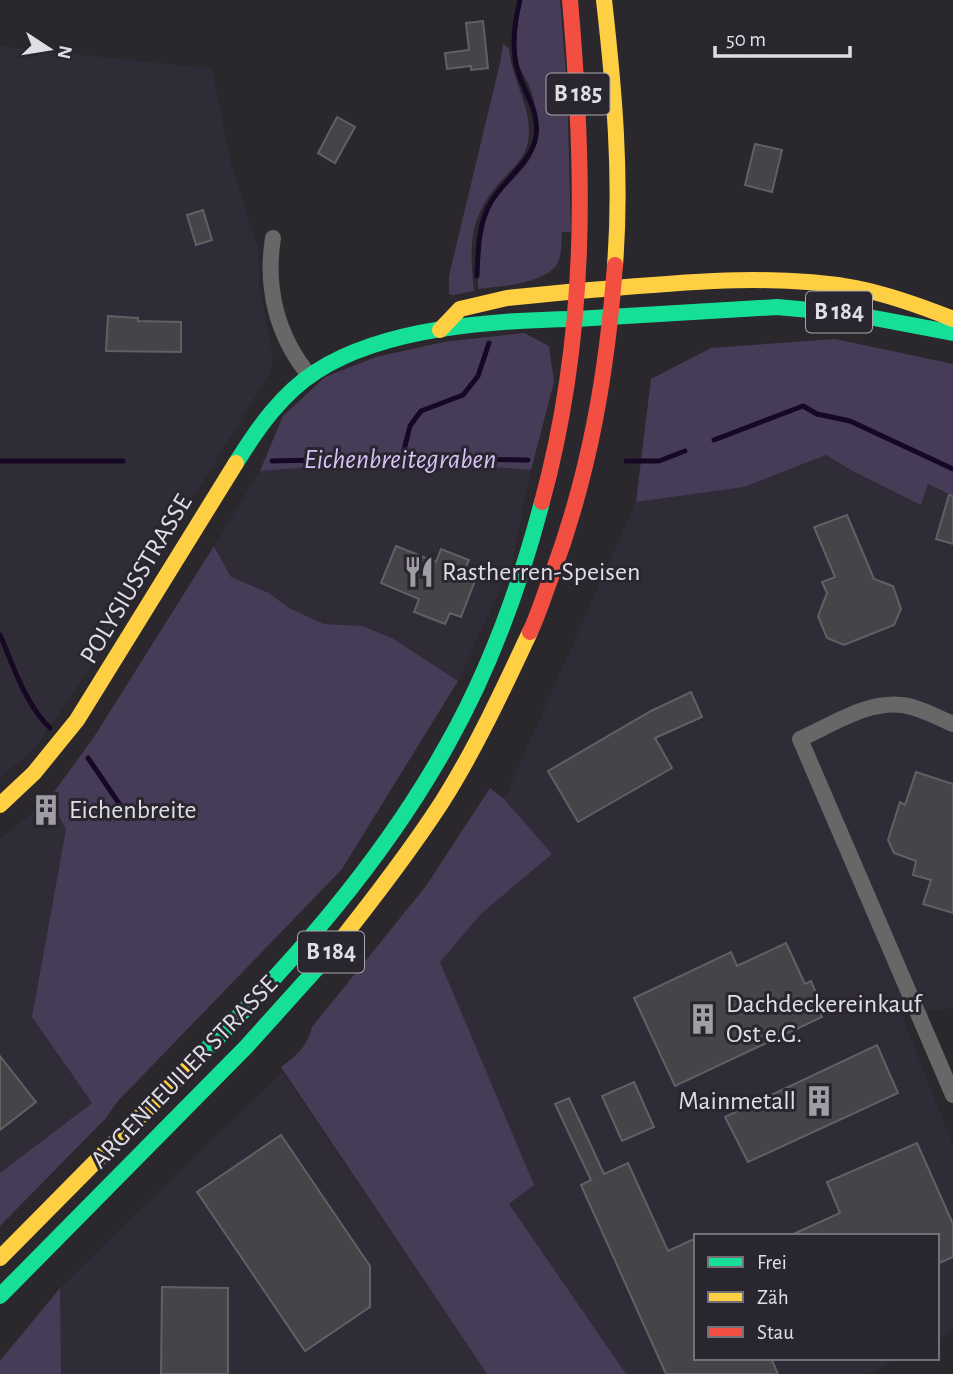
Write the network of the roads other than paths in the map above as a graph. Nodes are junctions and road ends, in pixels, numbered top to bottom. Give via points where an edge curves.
1 (570, 0) edge
2 (604, 0) edge
3 (272, 238) dead end
4 (614, 288) junction
5 (578, 291) junction
6 (576, 319) junction
7 (953, 319) edge
8 (612, 320) junction
9 (440, 330) junction
10 (953, 332) edge
11 (309, 375) junction
12 (953, 724) edge
13 (0, 805) edge
14 (953, 1095) edge
15 (0, 1258) edge
16 (0, 1296) edge

1 - 5 main road, ARGENTEUILER STRASSE / B 185 via 581,135
2 - 4 main road, ARGENTEUILER STRASSE / B 185 via 616,158
3 - 11 street via 273,302 289,348
4 - 5 main road, B 184
4 - 7 main road, B 184 via 741,280 831,283 887,294
4 - 8 main road, ARGENTEUILER STRASSE / B 184
5 - 6 main road, ARGENTEUILER STRASSE / B 184
5 - 9 main road via 507,298 460,309
6 - 8 main road, B 184
6 - 9 main road, POLYSIUSSTRASSE
6 - 15 main road, ARGENTEUILER STRASSE / B 184 via 555,453 516,595 464,714 429,776 291,959
8 - 10 main road, B 184 via 783,307 852,313
8 - 16 main road, ARGENTEUILER STRASSE / B 184 via 590,455 566,540 498,706 446,796 369,905 287,1003
9 - 11 main road, POLYSIUSSTRASSE via 378,341
11 - 13 main road, POLYSIUSSTRASSE via 268,414 248,443 77,720 34,773
12 - 14 street via 904,705 881,705 800,739

